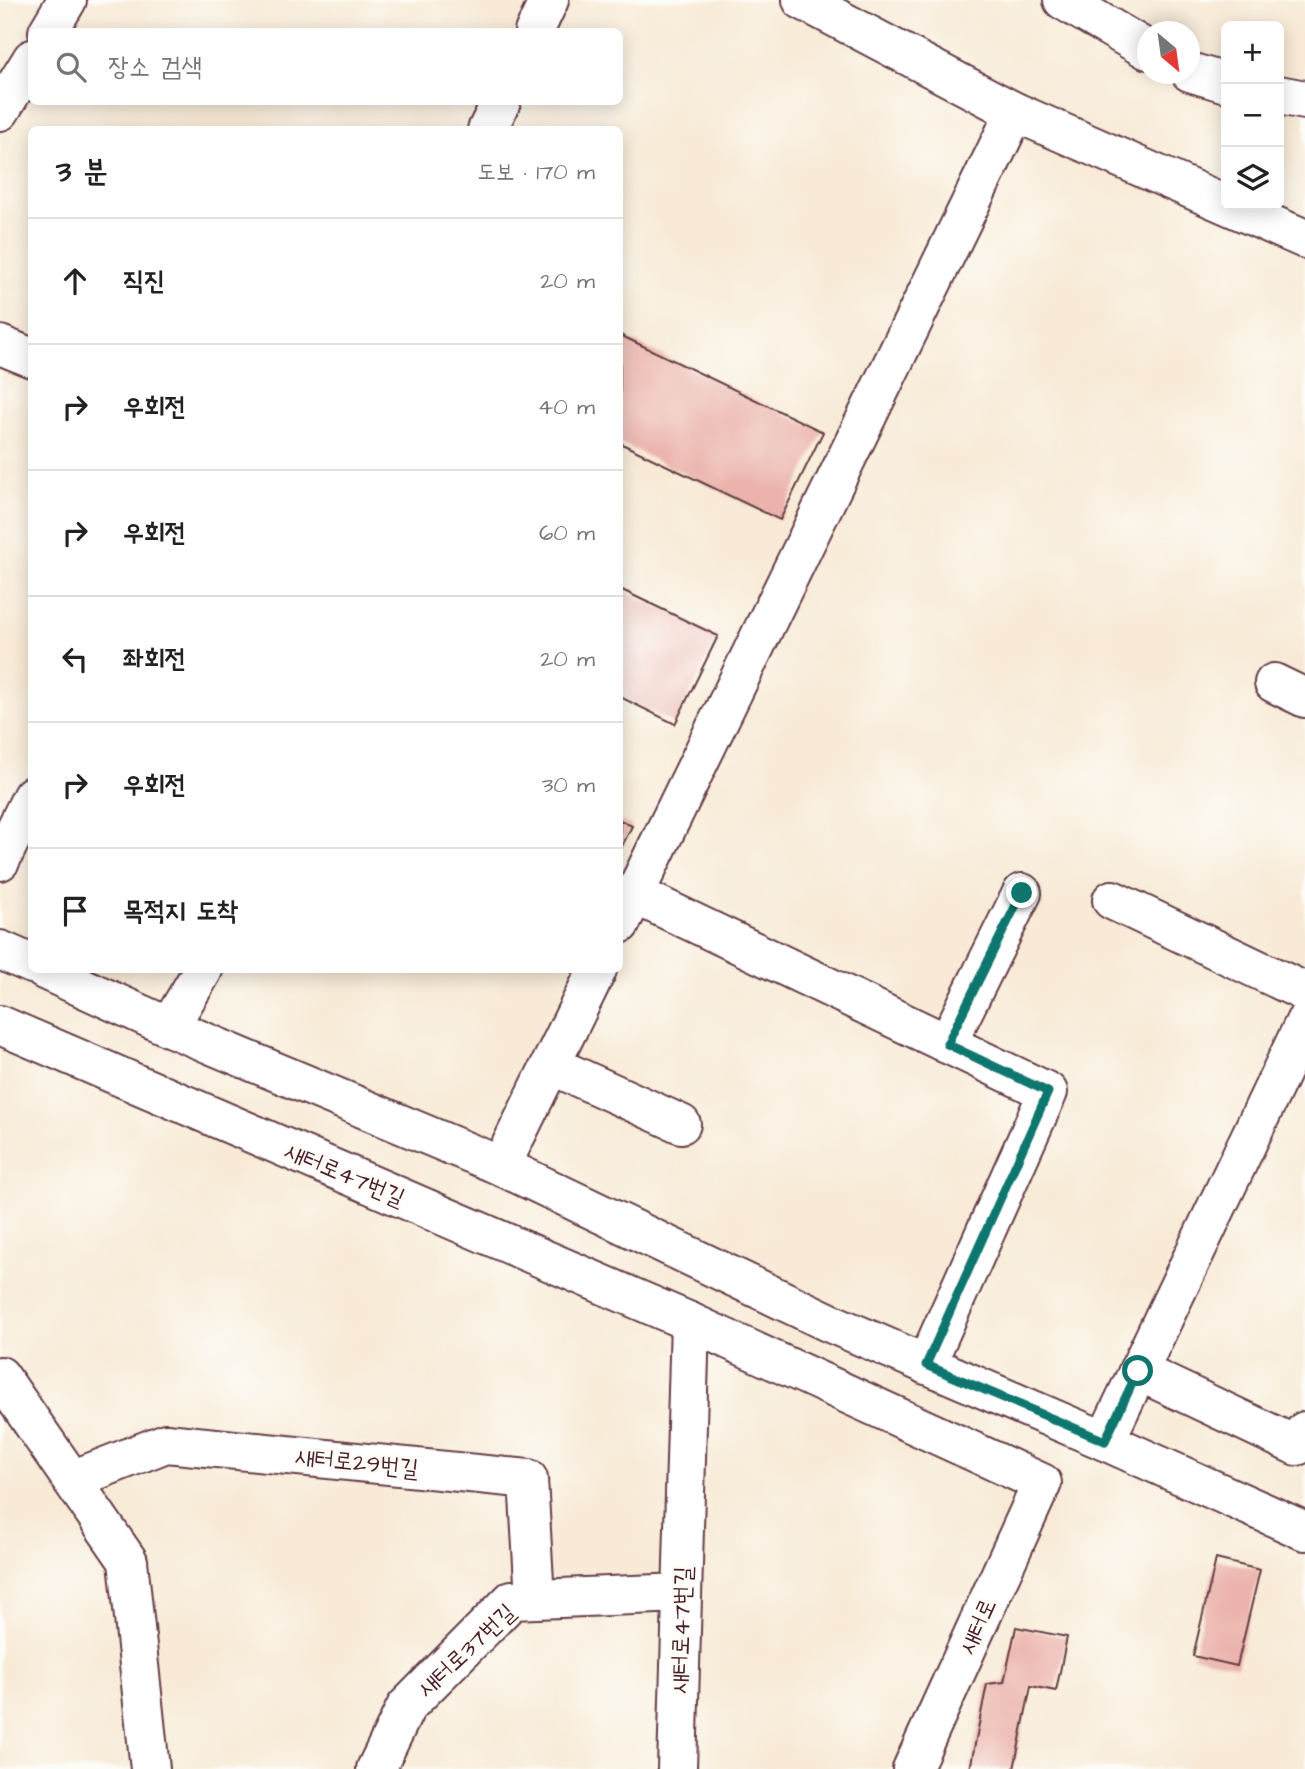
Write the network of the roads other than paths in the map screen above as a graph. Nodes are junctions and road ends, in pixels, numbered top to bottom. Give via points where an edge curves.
1 (67, 0) edge
2 (549, 0) edge
3 (802, 0) edge
4 (1063, 0) edge
5 (50, 28) edge
6 (536, 28) edge
7 (1137, 44) edge
8 (28, 66) edge
9 (1200, 75) edge
10 (1221, 82) edge
11 (1284, 96) edge
12 (1305, 100) edge
13 (500, 105) edge
14 (0, 111) edge
15 (1014, 112) junction
16 (489, 126) edge
17 (1305, 239) edge
18 (0, 345) edge
19 (28, 356) edge
20 (28, 804) edge
21 (0, 861) edge
22 (1022, 893) dead end
23 (1112, 900) dead end
24 (627, 909) edge
25 (0, 950) edge
26 (28, 962) edge
27 (51, 973) edge
28 (201, 973) edge
29 (596, 973) edge
30 (1305, 992) edge
31 (1305, 1022) edge
32 (0, 1025) edge
33 (169, 1027) junction
34 (947, 1044) junction
35 (551, 1065) junction
36 (681, 1124) dead end
37 (501, 1166) junction
38 (690, 1322) junction
39 (926, 1365) junction
40 (1138, 1371) junction
41 (0, 1376) edge
42 (1305, 1430) edge
43 (1105, 1441) junction
44 (72, 1480) junction
45 (1042, 1483) joint
46 (1305, 1531) edge
47 (682, 1594) junction
48 (535, 1599) junction
49 (150, 1769) edge
50 (376, 1769) edge
51 (677, 1769) edge
52 (912, 1769) edge

1 - 5 street
2 - 6 street
3 - 15 street
4 - 7 street
8 - 14 street
9 - 10 street
11 - 12 street
13 - 16 street
15 - 17 street
15 - 24 street
18 - 19 street
20 - 21 street
22 - 34 street
23 - 30 street
24 - 34 street
25 - 26 street
27 - 33 street
28 - 33 street
29 - 35 street
31 - 40 street
32 - 38 street, 새터로47번길
33 - 37 street
34 - 39 street via 1048,1092
35 - 36 street
35 - 37 street
37 - 39 street
38 - 45 street, 새터로47번길
38 - 47 street, 새터로47번길
39 - 43 street
40 - 42 street via 1297,1446
40 - 43 street
41 - 44 street
43 - 46 street
44 - 48 street, 새터로29번길 via 166,1443 528,1479
44 - 49 street via 128,1560
45 - 52 street, 새터로
47 - 48 street, 새터로37번길
47 - 51 street, 새터로47번길
48 - 50 street, 새터로37번길 via 512,1600 406,1707

